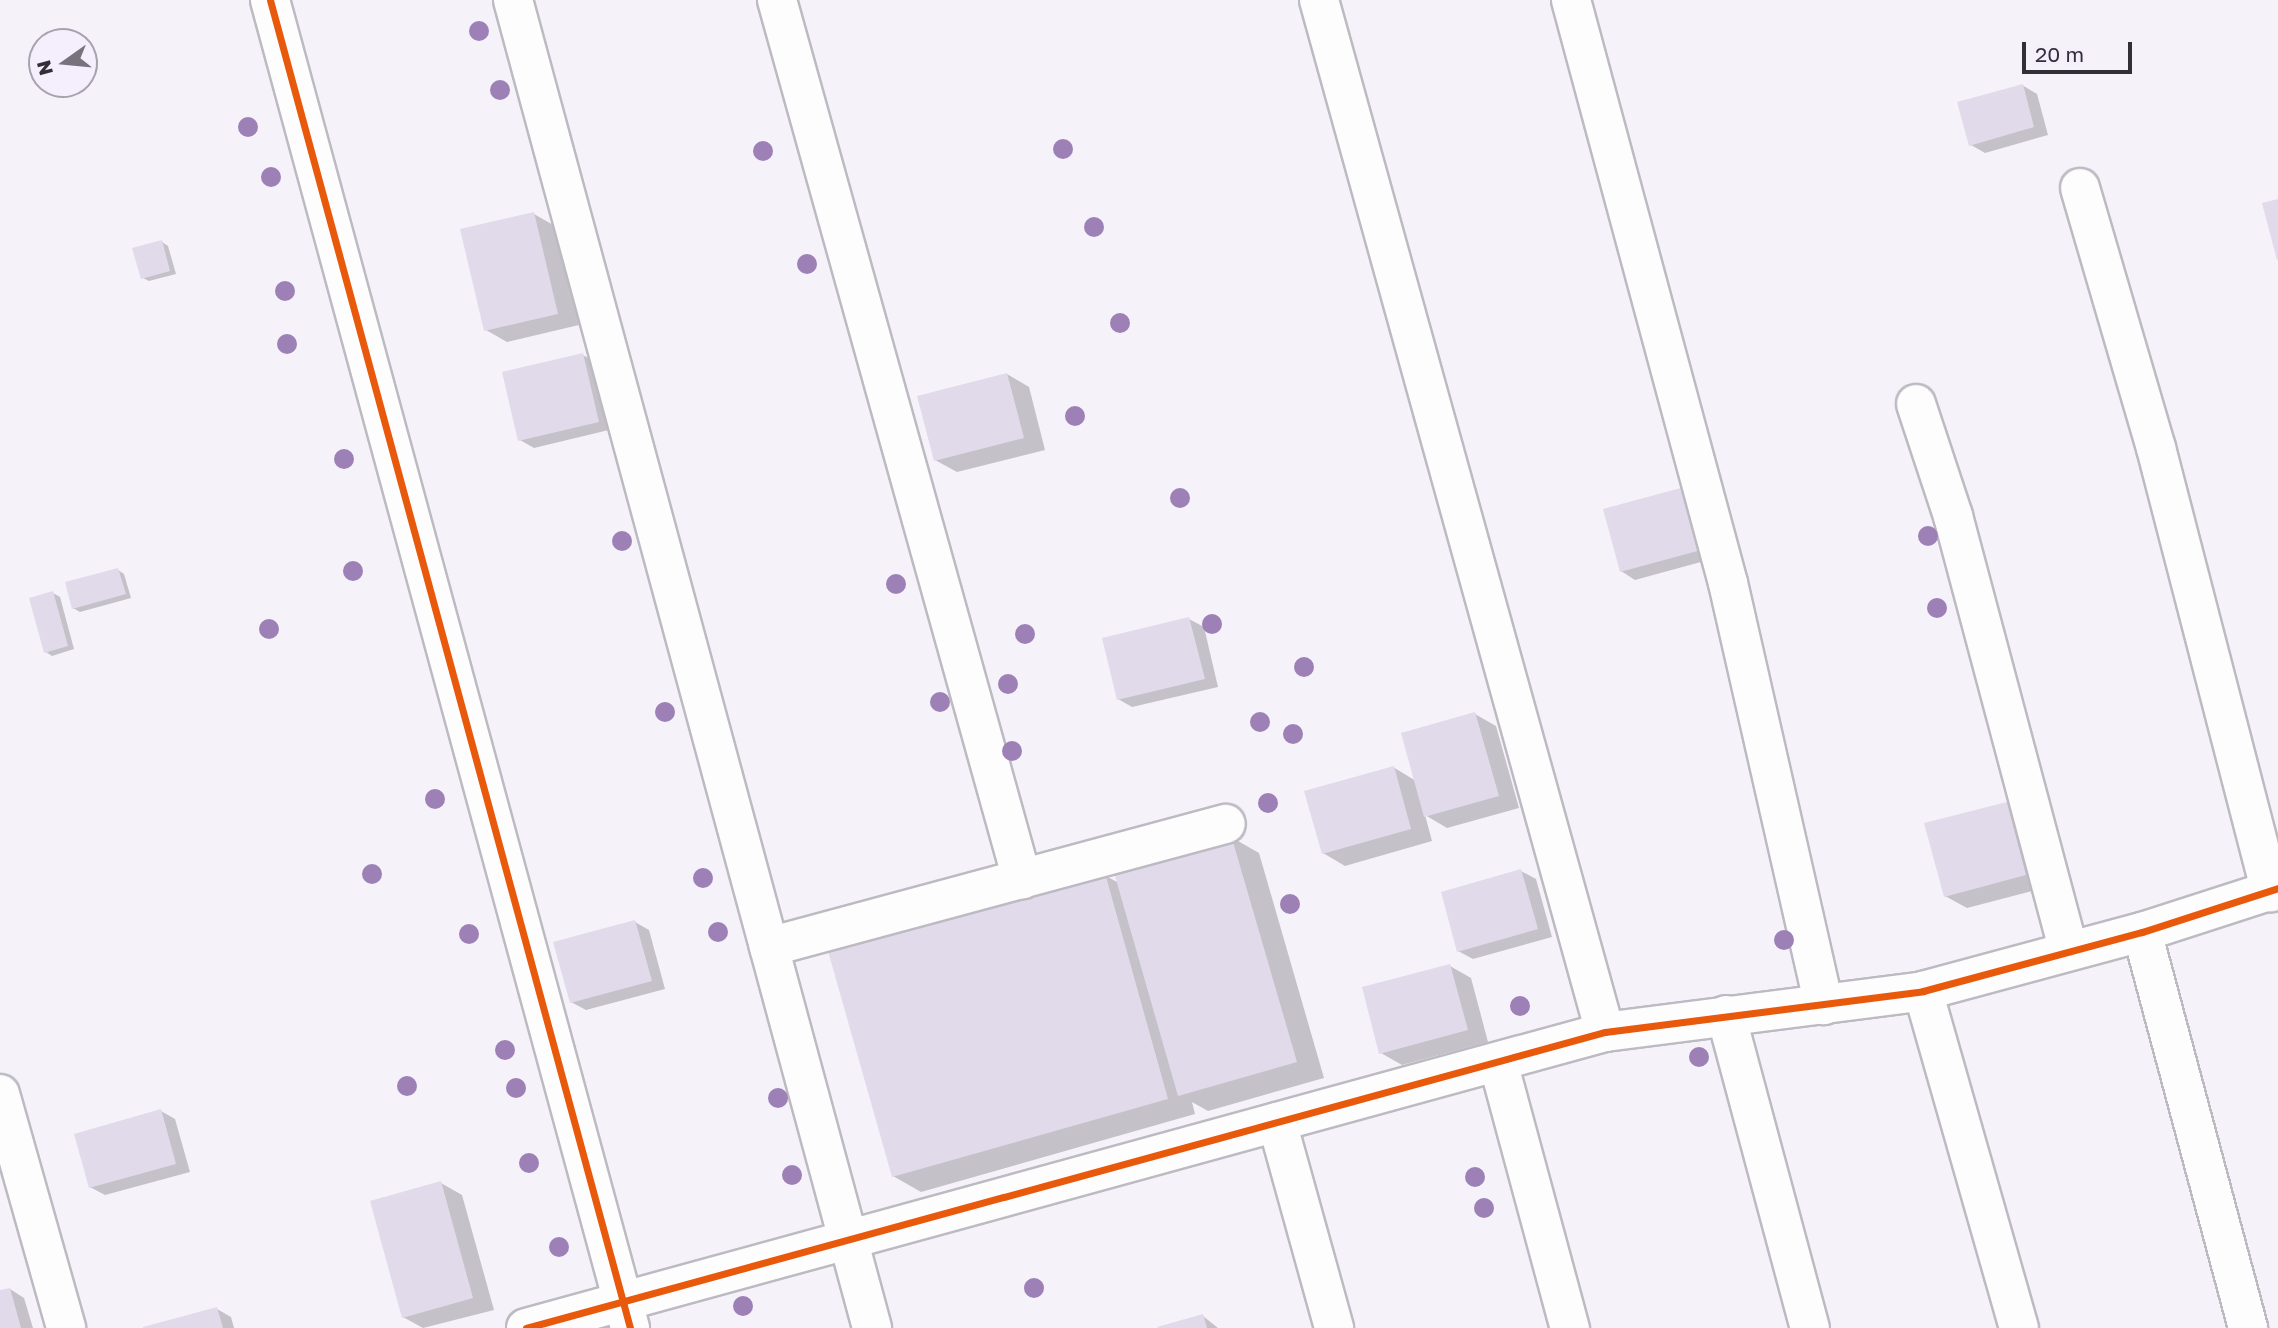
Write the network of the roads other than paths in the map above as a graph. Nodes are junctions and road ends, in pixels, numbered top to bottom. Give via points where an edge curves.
1 (270, 0) edge
2 (513, 0) edge
3 (777, 0) edge
4 (1319, 0) edge
5 (1572, 0) edge
6 (2080, 188) dead end
7 (1916, 404) dead end
8 (1226, 824) dead end
9 (1023, 879) junction
10 (2275, 890) edge
11 (2142, 932) junction
12 (769, 947) junction
13 (2069, 951) junction
14 (1923, 991) junction
15 (1824, 1006) junction
16 (1726, 1015) junction
17 (1605, 1032) junction
18 (1498, 1062) junction
19 (0, 1094) edge
20 (1277, 1122) junction
21 (848, 1238) junction
22 (627, 1315) edge
23 (66, 1328) edge
24 (526, 1328) edge
25 (872, 1328) edge
26 (1334, 1328) edge
27 (1570, 1328) edge
28 (1810, 1328) edge
29 (2019, 1328) edge
30 (2248, 1328) edge

1 - 22 street
2 - 12 street
3 - 9 street
4 - 17 street
5 - 15 street via 1728,583
6 - 10 street via 2156,448
7 - 13 street via 1953,516
8 - 9 street
9 - 12 street
10 - 11 street
11 - 13 street
11 - 30 street
12 - 21 street
13 - 14 street
14 - 15 street
14 - 29 street
15 - 16 street
16 - 17 street
16 - 28 street
17 - 18 street
18 - 20 street
18 - 27 street
19 - 23 street
20 - 21 street
20 - 26 street
21 - 22 street
21 - 25 street
22 - 24 street

